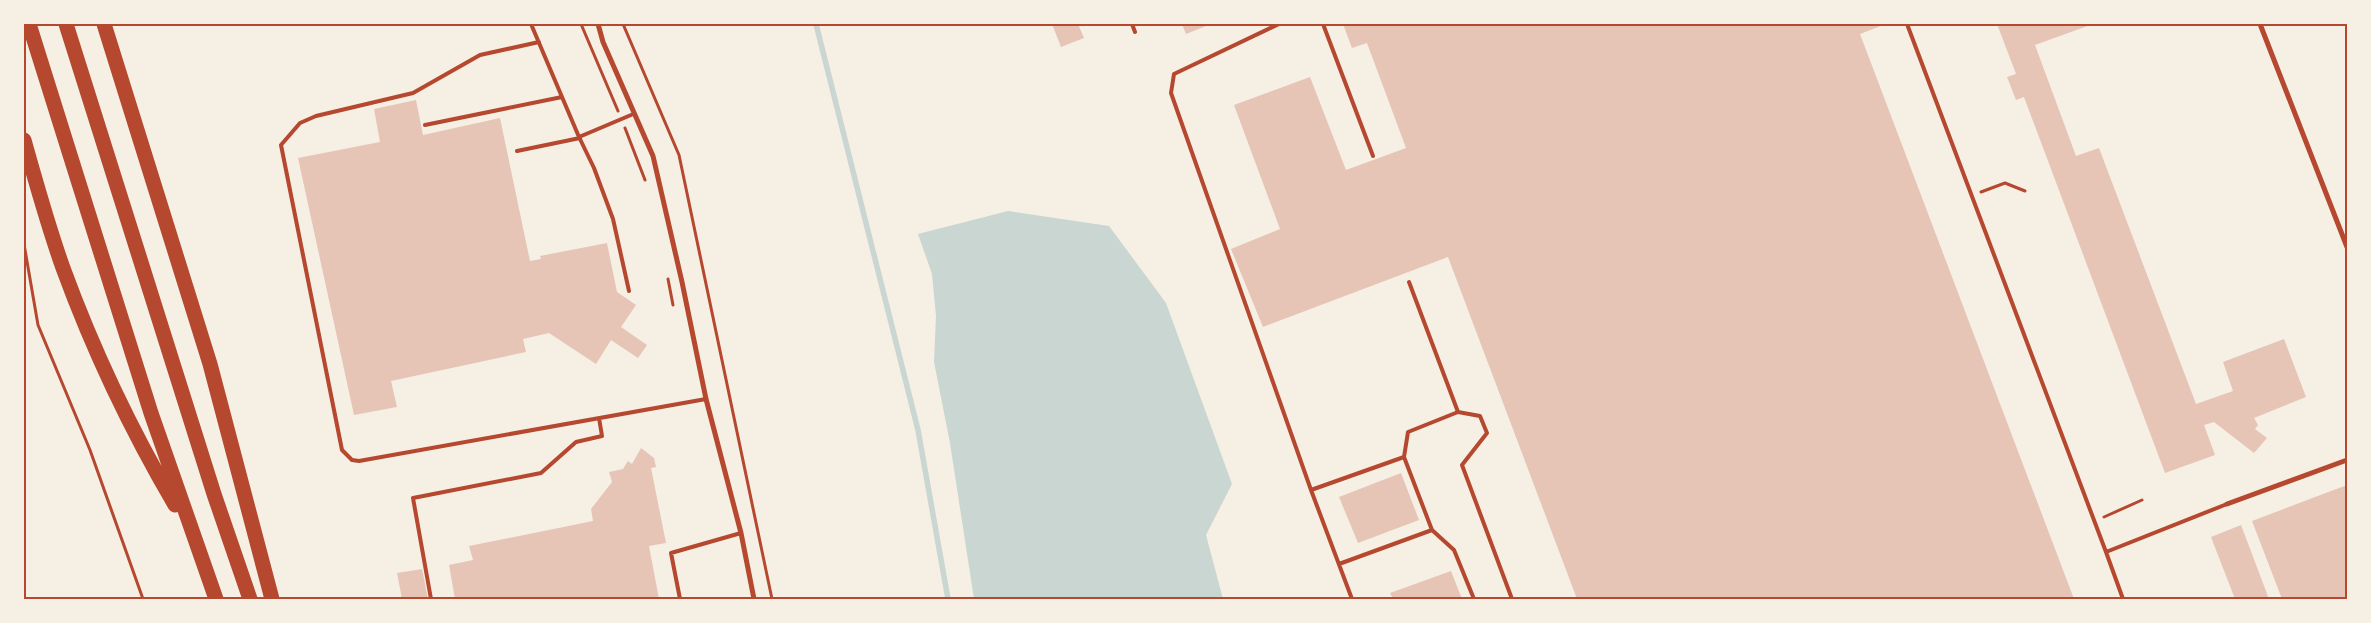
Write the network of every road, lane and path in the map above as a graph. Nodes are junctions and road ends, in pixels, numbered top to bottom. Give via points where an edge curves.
1 (29, 24) edge
2 (66, 24) edge
3 (104, 24) edge
4 (532, 24) edge
5 (581, 24) edge
6 (598, 24) edge
7 (623, 24) edge
8 (1132, 24) edge
9 (1279, 24) edge
10 (1323, 24) edge
11 (1907, 24) edge
12 (2260, 24) edge
13 (1135, 32) dead end
14 (539, 42) junction
15 (562, 97) junction
16 (633, 114) junction
17 (621, 119) junction
18 (426, 125) dead end
19 (579, 138) junction
20 (24, 140) edge
21 (517, 151) dead end
22 (1373, 156) dead end
23 (646, 185) dead end
24 (2025, 191) dead end
25 (1972, 196) junction
26 (24, 244) edge
27 (2347, 248) edge
28 (667, 275) dead end
29 (1409, 282) dead end
30 (629, 291) dead end
31 (675, 313) dead end
32 (706, 399) junction
33 (1458, 412) junction
34 (599, 418) junction
35 (1404, 457) junction
36 (2347, 460) edge
37 (1311, 490) junction
38 (2142, 500) dead end
39 (2227, 504) joint
40 (2094, 521) junction
41 (1432, 530) junction
42 (191, 532) junction
43 (741, 533) junction
44 (2106, 552) junction
45 (1339, 564) junction
46 (143, 599) edge
47 (216, 599) edge
48 (250, 599) edge
49 (272, 599) edge
50 (431, 599) edge
51 (680, 599) edge
52 (754, 599) edge
53 (772, 599) edge
54 (1352, 599) edge
55 (1474, 599) edge
56 (1512, 599) edge
57 (2123, 599) edge

1 - 42 highway
2 - 48 highway via 205,467
3 - 49 highway via 210,364
4 - 14 lane
5 - 17 path
6 - 16 street
7 - 53 path via 679,155
8 - 13 lane
9 - 37 lane via 1174,74 1171,94
10 - 22 lane
11 - 25 lane
12 - 27 street
14 - 15 lane
14 - 34 lane via 480,55 413,93 316,116 300,124 281,145 283,161 340,444 346,456 359,461
15 - 18 lane
15 - 19 lane
16 - 17 lane
16 - 32 street via 653,156
17 - 19 lane
17 - 23 path
19 - 21 lane
19 - 30 lane via 597,174 613,219
20 - 42 highway via 62,267 84,322 144,452
24 - 25 path via 2005,183
25 - 40 lane
26 - 46 path via 38,325 90,450
28 - 31 path
29 - 33 lane
32 - 34 lane
32 - 43 street
33 - 35 lane via 1408,432
33 - 56 lane via 1480,416 1486,433 1462,465
34 - 50 lane via 602,436 576,442 541,473 413,498
35 - 37 lane
35 - 41 lane
36 - 39 street
37 - 45 lane
38 - 40 path
39 - 44 lane
40 - 44 lane
41 - 45 lane
41 - 55 lane via 1454,550
42 - 47 highway
43 - 51 lane via 672,553
43 - 52 street
44 - 57 lane
45 - 54 lane

